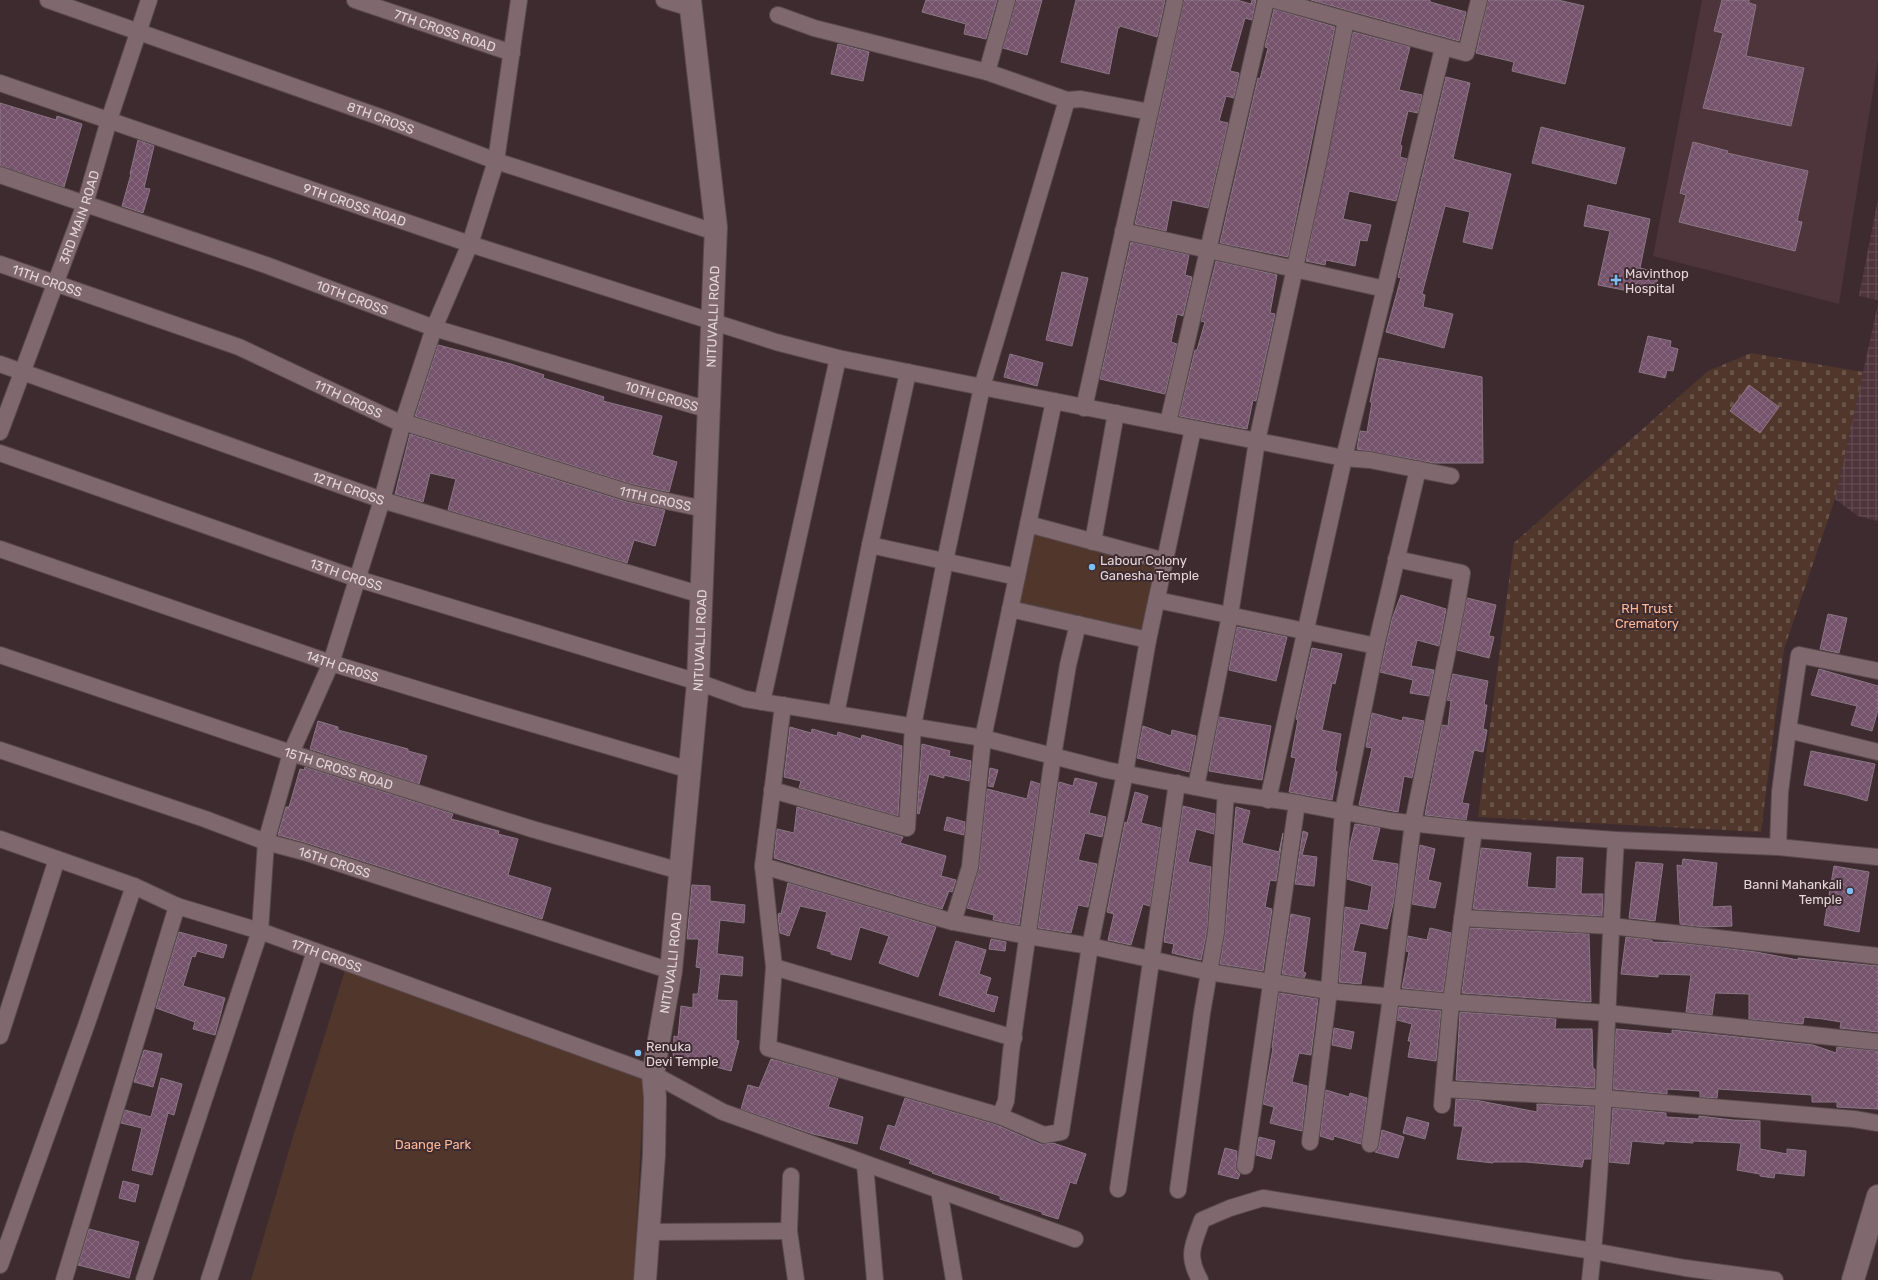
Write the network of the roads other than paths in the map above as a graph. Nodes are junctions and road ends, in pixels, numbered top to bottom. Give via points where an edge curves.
1 (48, 0) edge
2 (149, 0) edge
3 (355, 0) edge
4 (519, 0) edge
5 (664, 0) edge
6 (1007, 0) edge
7 (1175, 0) edge
8 (1266, 0) edge
9 (1275, 0) edge
10 (1479, 0) edge
11 (690, 4) edge
12 (778, 15) dead end
13 (1346, 20) junction
14 (139, 32) junction
15 (1443, 48) junction
16 (512, 53) junction
17 (987, 72) junction
18 (0, 83) edge
19 (1067, 100) junction
20 (1150, 112) junction
21 (109, 120) junction
22 (496, 161) junction
23 (0, 175) edge
24 (85, 204) junction
25 (1123, 231) junction
26 (715, 232) junction
27 (470, 244) junction
28 (1207, 250) junction
29 (0, 264) edge
30 (1295, 269) junction
31 (57, 283) junction
32 (1385, 289) junction
33 (712, 322) junction
34 (434, 328) junction
35 (838, 358) junction
36 (0, 364) edge
37 (22, 372) junction
38 (908, 372) junction
39 (982, 388) junction
40 (1054, 401) junction
41 (1084, 408) junction
42 (709, 410) junction
43 (1116, 413) junction
44 (403, 422) junction
45 (1168, 423) junction
46 (1193, 429) junction
47 (0, 432) edge
48 (1257, 441) junction
49 (0, 453) edge
50 (1344, 458) junction
51 (1418, 469) junction
52 (1451, 476) dead end
53 (382, 500) junction
54 (704, 509) junction
55 (1028, 524) junction
56 (1094, 542) junction
57 (870, 545) junction
58 (0, 549) edge
59 (1396, 559) junction
60 (945, 561) junction
61 (1165, 561) junction
62 (1017, 577) junction
63 (358, 579) junction
64 (702, 595) junction
65 (1157, 600) junction
66 (1010, 609) junction
67 (1230, 615) junction
68 (1078, 624) junction
69 (1304, 631) junction
70 (1148, 640) junction
71 (1376, 646) junction
72 (0, 655) edge
73 (331, 663) junction
74 (1878, 671) edge
75 (698, 682) junction
76 (762, 702) junction
77 (783, 705) junction
78 (836, 714) junction
79 (913, 726) junction
80 (1788, 730) junction
81 (983, 738) junction
82 (0, 750) edge
83 (1878, 752) edge
84 (290, 753) junction
85 (1053, 756) junction
86 (690, 770) junction
87 (1124, 773) junction
88 (1177, 784) junction
89 (1196, 787) junction
90 (772, 790) junction
91 (1226, 793) junction
92 (1268, 800) junction
93 (1298, 803) junction
94 (1342, 812) junction
95 (1412, 823) junction
96 (1474, 830) junction
97 (0, 839) edge
98 (1616, 840) junction
99 (266, 842) junction
100 (1778, 847) junction
101 (1878, 856) edge
102 (57, 859) junction
103 (763, 866) junction
104 (680, 871) junction
105 (134, 886) junction
106 (177, 906) junction
107 (1462, 918) junction
108 (953, 922) junction
109 (1611, 926) junction
110 (260, 931) junction
111 (1028, 936) junction
112 (1090, 946) junction
113 (315, 950) junction
114 (1878, 956) edge
115 (1152, 959) junction
116 (774, 967) junction
117 (670, 971) junction
118 (1209, 972) junction
119 (1270, 981) junction
120 (1329, 992) junction
121 (1390, 997) junction
122 (1451, 1002) junction
123 (1607, 1013) junction
124 (0, 1036) edge
125 (1014, 1038) junction
126 (1878, 1042) edge
127 (653, 1074) junction
128 (1444, 1089) junction
129 (1603, 1098) junction
130 (1442, 1105) dead end
131 (1000, 1116) junction
132 (1878, 1122) edge
133 (1310, 1142) dead end
134 (1370, 1144) dead end
135 (865, 1164) junction
136 (1245, 1166) dead end
137 (791, 1176) dead end
138 (1118, 1189) dead end
139 (939, 1190) junction
140 (1178, 1190) dead end
141 (1878, 1196) edge
142 (790, 1231) junction
143 (647, 1232) junction
144 (1075, 1239) dead end
145 (1593, 1251) junction
146 (0, 1265) edge
147 (64, 1280) edge
148 (144, 1280) edge
149 (209, 1280) edge
150 (645, 1280) edge
151 (796, 1280) edge
152 (875, 1280) edge
153 (954, 1280) edge
154 (1200, 1280) edge
155 (1590, 1280) edge
156 (1775, 1280) edge
157 (1853, 1280) edge

1 - 14 street, 8TH CROSS
2 - 14 street, 3RD MAIN ROAD
3 - 16 street, 7TH CROSS ROAD
4 - 16 street
5 - 11 street
6 - 17 street
7 - 20 street
8 - 28 street
9 - 13 street
10 - 15 street via 1466,53
11 - 26 street, NITUVALLI ROAD
12 - 17 street via 814,28
13 - 15 street
13 - 30 street
14 - 21 street, 3RD MAIN ROAD
14 - 22 street, 8TH CROSS
15 - 32 street
16 - 22 street
17 - 19 street
18 - 21 street, 9TH CROSS ROAD
19 - 20 street via 1081,99
19 - 39 street
20 - 25 street
21 - 24 street, 3RD MAIN ROAD
21 - 27 street, 9TH CROSS ROAD
22 - 26 street, 8TH CROSS
22 - 27 street
23 - 24 street, 10TH CROSS
24 - 31 street, 3RD MAIN ROAD
24 - 34 street, 10TH CROSS via 266,265
25 - 28 street
25 - 41 street
26 - 33 street, NITUVALLI ROAD
27 - 33 street, 9TH CROSS ROAD
27 - 34 street
28 - 30 street
28 - 45 street
29 - 31 street, 11TH CROSS
30 - 32 street
30 - 48 street
31 - 37 street, 3RD MAIN ROAD
31 - 44 street, 11TH CROSS via 239,347 400,423
32 - 50 street
33 - 35 street, 9TH CROSS ROAD
33 - 42 street, NITUVALLI ROAD
34 - 42 street, 10TH CROSS
34 - 44 street
35 - 38 street, 9TH CROSS ROAD
35 - 76 street
36 - 37 street, 12TH CROSS
37 - 47 street, 3RD MAIN ROAD
37 - 53 street, 12TH CROSS
38 - 39 street, 9TH CROSS ROAD
38 - 57 street
39 - 40 street, 9TH CROSS ROAD
39 - 60 street
40 - 41 street, 9TH CROSS ROAD
40 - 55 street
41 - 43 street, 9TH CROSS ROAD
42 - 54 street, NITUVALLI ROAD
43 - 45 street, 9TH CROSS ROAD
43 - 56 street
44 - 53 street
44 - 54 street, 11TH CROSS via 630,492
45 - 46 street, 9TH CROSS ROAD
46 - 48 street, 9TH CROSS ROAD
46 - 61 street
48 - 50 street, 9TH CROSS ROAD
48 - 67 street
49 - 63 street, 13TH CROSS
50 - 51 street, 9TH CROSS ROAD
50 - 69 street
51 - 52 street, 9TH CROSS ROAD
51 - 59 street
53 - 63 street
53 - 64 street, 12TH CROSS
54 - 64 street, NITUVALLI ROAD
55 - 56 street
55 - 62 street
56 - 61 street
57 - 60 street
57 - 78 street
58 - 73 street, 14TH CROSS
59 - 71 street
59 - 95 street via 1462,573
60 - 62 street
60 - 79 street
61 - 65 street
62 - 66 street
63 - 73 street
63 - 75 street, 13TH CROSS
64 - 75 street, NITUVALLI ROAD
65 - 67 street
65 - 70 street
66 - 68 street
66 - 81 street
67 - 69 street
67 - 89 street
68 - 70 street
68 - 85 street via 1068,665
69 - 71 street
69 - 92 street
70 - 87 street
71 - 94 street
72 - 84 street, 15TH CROSS ROAD
73 - 84 street
73 - 86 street, 14TH CROSS
74 - 80 street via 1799,655
75 - 76 street, 13TH CROSS via 745,699
75 - 86 street, NITUVALLI ROAD
76 - 77 street, 13TH CROSS
77 - 78 street, 13TH CROSS
77 - 90 street
78 - 79 street, 13TH CROSS
79 - 81 street, 13TH CROSS
79 - 90 street via 906,828
80 - 83 street
80 - 100 street via 1780,792
81 - 85 street, 13TH CROSS
81 - 108 street via 970,867
82 - 99 street, 16TH CROSS via 198,816
84 - 99 street
84 - 104 street, 15TH CROSS ROAD via 532,829
85 - 87 street, 13TH CROSS
85 - 111 street
86 - 104 street, NITUVALLI ROAD
87 - 88 street, 13TH CROSS
87 - 112 street
88 - 89 street, 13TH CROSS
88 - 115 street
89 - 91 street, 13TH CROSS
90 - 103 street
91 - 92 street, 13TH CROSS
91 - 118 street via 1216,932
92 - 93 street, 13TH CROSS
93 - 94 street, 13TH CROSS
93 - 119 street
94 - 95 street, 13TH CROSS
94 - 120 street
95 - 96 street, 13TH CROSS
95 - 121 street
96 - 98 street, 13TH CROSS
96 - 107 street
97 - 102 street, 17TH CROSS
98 - 100 street, 13TH CROSS
98 - 109 street
99 - 110 street
99 - 117 street, 16TH CROSS via 304,852
100 - 101 street, 13TH CROSS
102 - 105 street, 17TH CROSS
102 - 124 street
103 - 108 street
103 - 116 street
104 - 117 street, NITUVALLI ROAD
105 - 106 street, 17TH CROSS
105 - 146 street
106 - 110 street, 17TH CROSS
106 - 147 street
107 - 109 street
107 - 122 street
108 - 111 street
109 - 114 street
109 - 123 street
110 - 113 street, 17TH CROSS
110 - 148 street
111 - 112 street
111 - 125 street
112 - 115 street
112 - 131 street via 1061,1132 1044,1135
113 - 127 street, 17TH CROSS
113 - 149 street
115 - 118 street
115 - 138 street
116 - 125 street
116 - 131 street via 768,1048
117 - 127 street, NITUVALLI ROAD
118 - 119 street
118 - 140 street
119 - 120 street
119 - 136 street
120 - 121 street
120 - 133 street
121 - 122 street
121 - 134 street
122 - 123 street
122 - 128 street
123 - 126 street
123 - 129 street
125 - 131 street via 1006,1101
127 - 135 street, 17TH CROSS via 723,1112
127 - 143 street, NITUVALLI ROAD via 654,1155
128 - 129 street
128 - 130 street
129 - 132 street
129 - 145 street via 1600,1178
135 - 139 street, 17TH CROSS
135 - 152 street
137 - 142 street
139 - 144 street, 17TH CROSS
139 - 153 street
141 - 157 street
142 - 143 street
142 - 151 street
143 - 150 street, NITUVALLI ROAD
145 - 154 street via 1263,1198 1202,1220 1192,1247 1192,1267
145 - 155 street
145 - 156 street via 1685,1268

